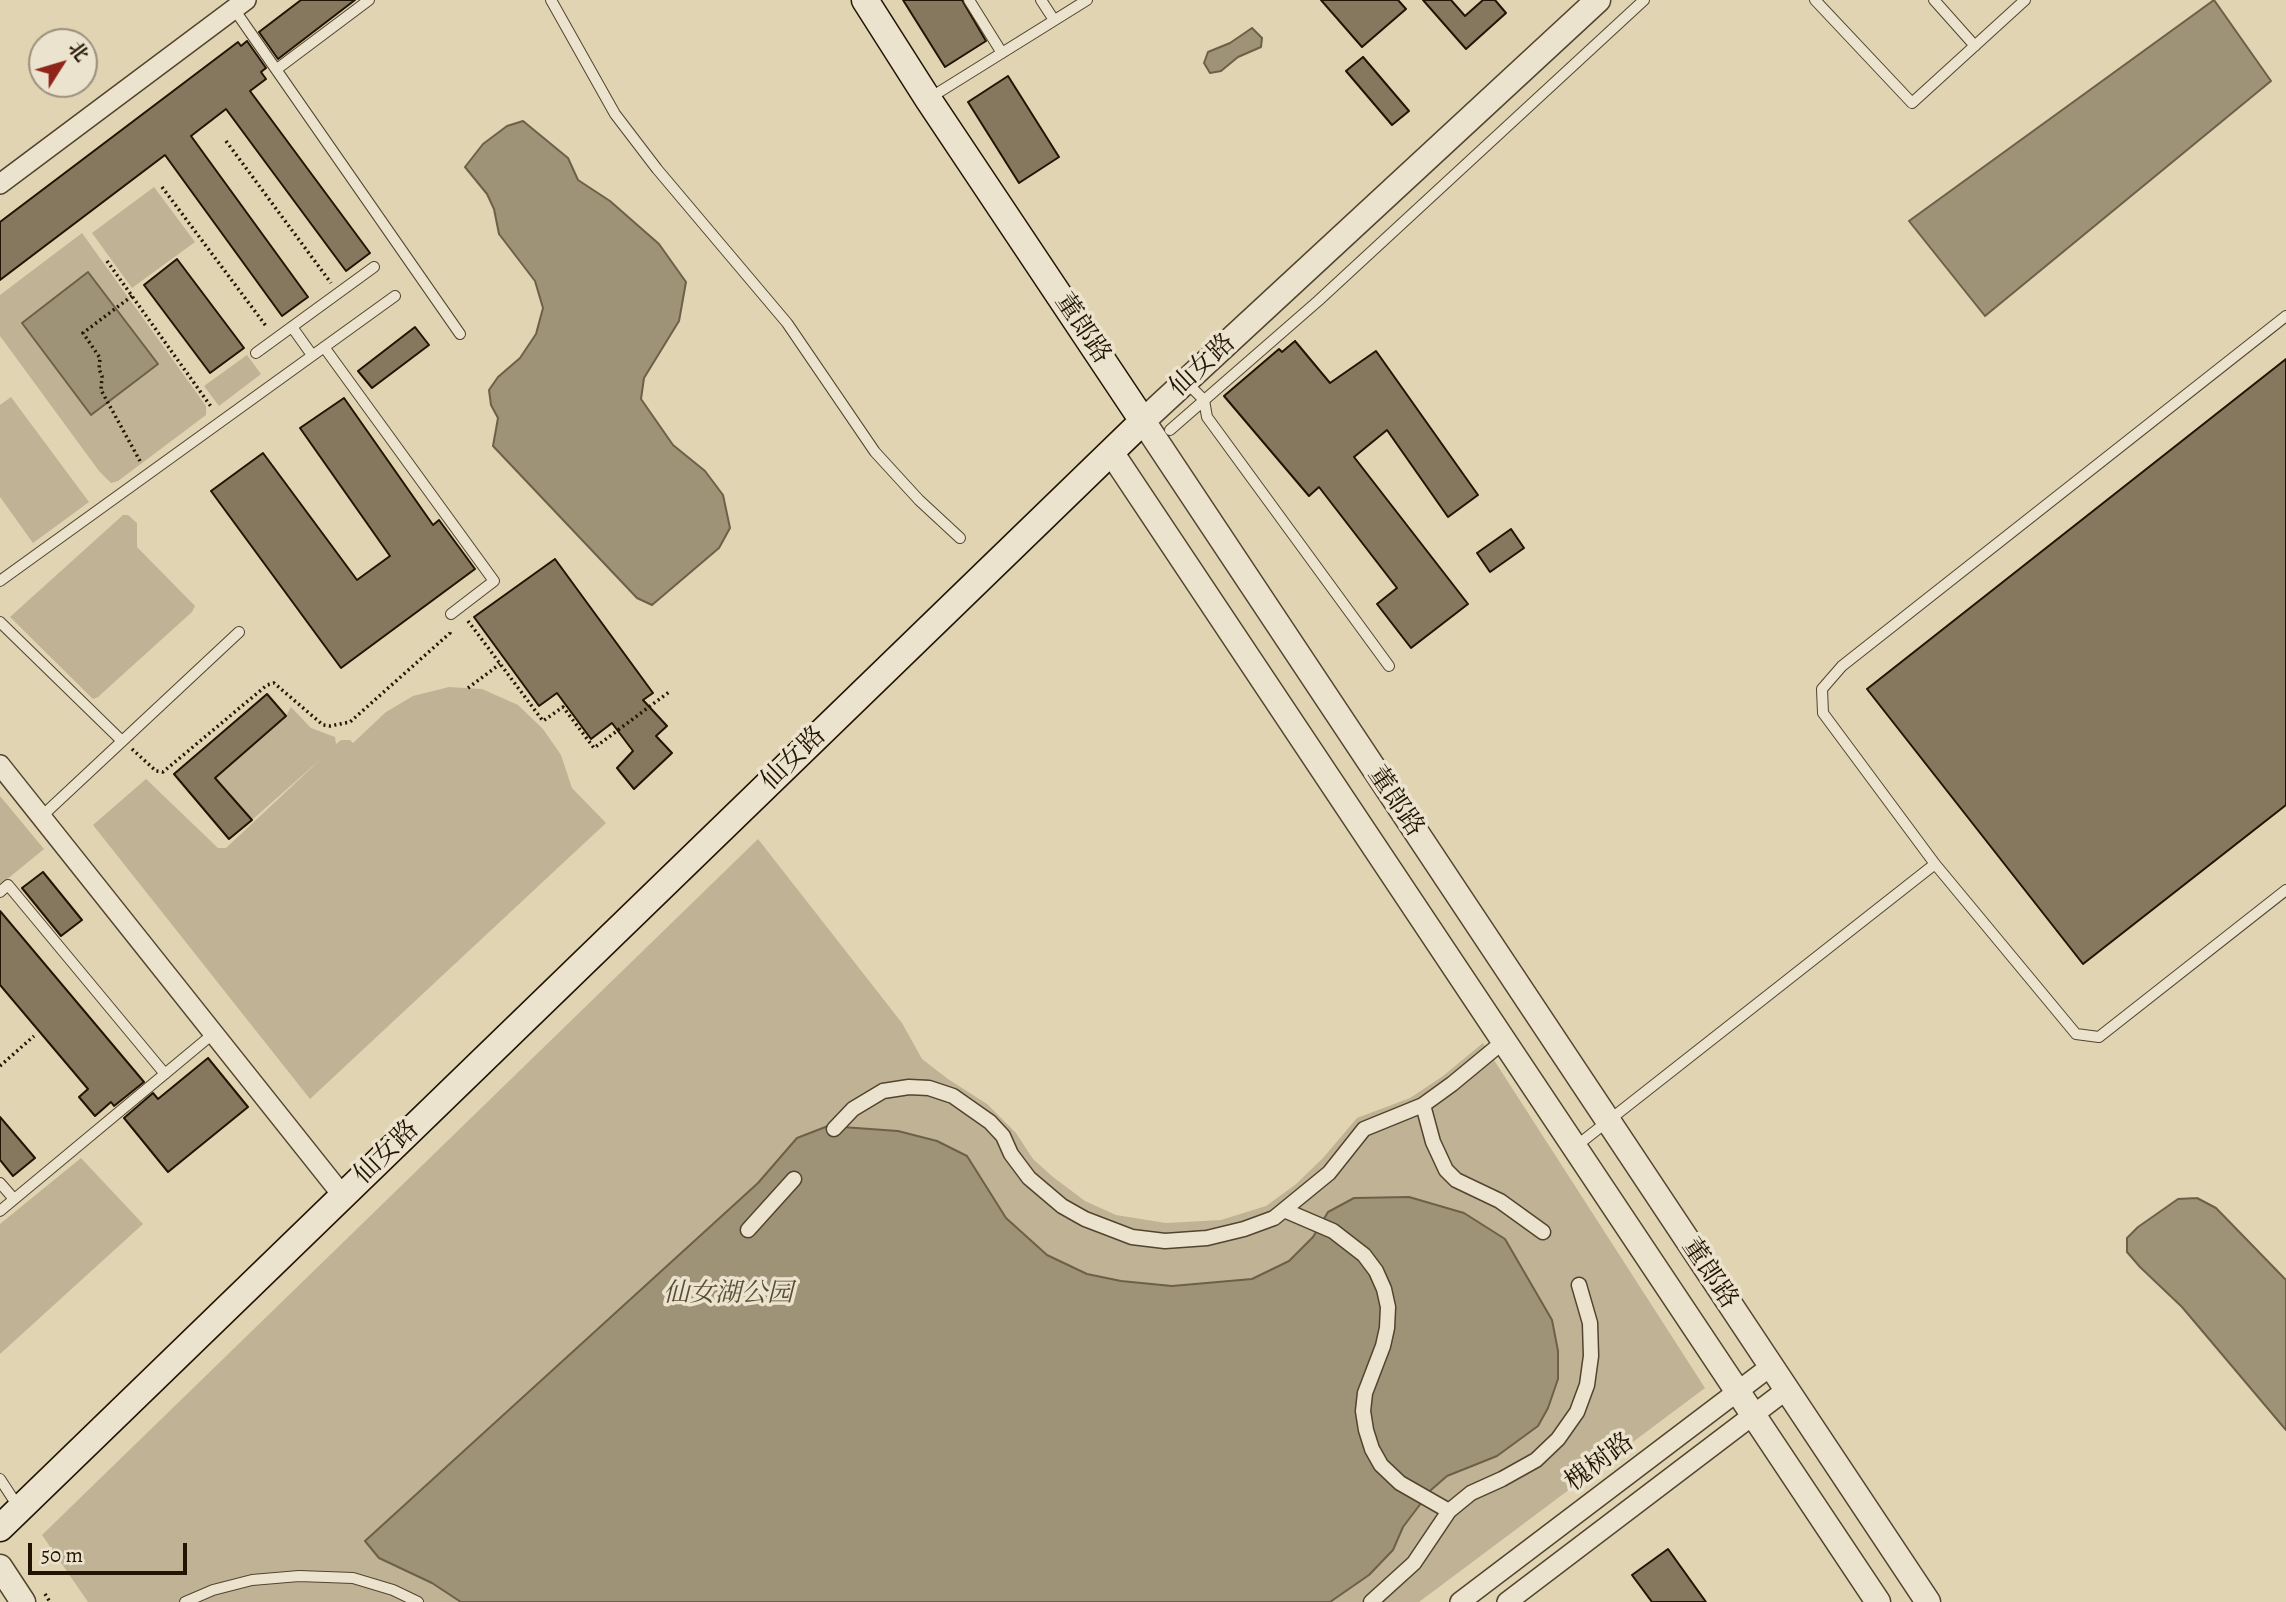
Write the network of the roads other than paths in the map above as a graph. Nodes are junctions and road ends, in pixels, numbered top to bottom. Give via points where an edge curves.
1 (369, 0) edge
2 (551, 0) edge
3 (865, 0) edge
4 (970, 0) edge
5 (1041, 0) edge
6 (1087, 0) edge
7 (1598, 0) edge
8 (1644, 0) edge
9 (1815, 0) edge
10 (1934, 0) edge
11 (2025, 0) edge
12 (240, 4) edge
13 (1054, 20) junction
14 (1975, 46) junction
15 (1002, 53) junction
16 (277, 69) junction
17 (928, 99) junction
18 (0, 184) edge
19 (374, 267) dead end
20 (395, 296) dead end
21 (2286, 316) edge
22 (292, 327) junction
23 (460, 334) dead end
24 (324, 347) junction
25 (256, 353) dead end
26 (312, 355) junction
27 (1186, 382) junction
28 (1204, 400) junction
29 (1143, 421) junction
30 (1170, 430) dead end
31 (1111, 452) junction
32 (960, 538) dead end
33 (0, 581) edge
34 (454, 611) road end
35 (0, 622) edge
36 (239, 632) dead end
37 (1389, 667) dead end
38 (122, 741) junction
39 (0, 765) edge
40 (41, 817) junction
41 (1935, 864) junction
42 (2286, 890) edge
43 (0, 891) edge
44 (214, 1033) junction
45 (1504, 1041) junction
46 (165, 1074) junction
47 (1423, 1105) junction
48 (1607, 1121) junction
49 (836, 1126) dead end
50 (1575, 1147) junction
51 (794, 1179) dead end
52 (0, 1183) edge
53 (343, 1196) junction
54 (14, 1199) junction
55 (1284, 1210) junction
56 (0, 1211) edge
57 (748, 1230) dead end
58 (1543, 1232) dead end
59 (1578, 1285) dead end
60 (1771, 1366) junction
61 (1786, 1390) junction
62 (1738, 1392) junction
63 (1753, 1415) junction
64 (0, 1479) edge
65 (20, 1509) junction
66 (1448, 1511) junction
67 (0, 1528) edge
68 (0, 1567) edge
69 (23, 1602) edge
70 (185, 1602) edge
71 (418, 1602) edge
72 (1371, 1602) edge
73 (1460, 1602) edge
74 (1507, 1602) edge
75 (1878, 1602) edge
76 (1928, 1602) edge

1 - 16 lane
2 - 32 lane via 615,114 787,323 875,452
3 - 17 main road, 董郎路
4 - 15 lane
5 - 13 lane
6 - 13 lane
7 - 27 street, 仙女路
8 - 28 lane
9 - 14 lane via 1912,103
10 - 14 lane
11 - 14 lane
12 - 16 lane
12 - 18 street
13 - 15 lane
15 - 17 lane
16 - 23 lane
17 - 29 main road, 董郎路
19 - 22 lane
20 - 24 lane
21 - 41 lane via 1842,666 1822,689 1824,713
22 - 25 lane
22 - 26 lane
24 - 26 lane
24 - 34 lane via 494,581
26 - 33 lane
27 - 28 lane
27 - 29 street, 仙女路
28 - 30 lane
28 - 37 lane via 1207,417
29 - 31 main road, 仙女路
29 - 48 street, 董郎路
31 - 45 street, 董郎路
31 - 53 main road, 仙女路
35 - 38 lane
36 - 38 lane
38 - 40 lane
39 - 40 street
40 - 44 street
41 - 42 lane via 2076,1034 2099,1037
41 - 48 lane
43 - 46 lane via 8,885
44 - 46 lane
44 - 53 street
45 - 47 street
45 - 50 street, 董郎路
46 - 54 lane
47 - 55 street via 1364,1129 1329,1173
47 - 58 street via 1446,1170
48 - 50 lane
48 - 60 street, 董郎路
49 - 55 street via 883,1091 929,1088 953,1096 1003,1136 1011,1154 1042,1191 1085,1219 1132,1237 1165,1241 1207,1238 1244,1230
50 - 62 street, 董郎路
51 - 57 street
52 - 54 lane
53 - 65 main road, 仙女路
54 - 56 lane
55 - 66 street via 1350,1242 1376,1271 1388,1307 1387,1328 1365,1394 1366,1430 1381,1465 1400,1483
59 - 66 street via 1590,1323 1591,1356 1577,1412 1536,1460 1471,1493
60 - 61 street, 董郎路
60 - 62 street, 槐树路
61 - 63 street, 槐树路
61 - 76 street, 董郎路
62 - 63 street, 董郎路
62 - 73 street, 槐树路
63 - 74 street, 槐树路
63 - 75 street, 董郎路
64 - 65 lane
65 - 67 main road, 仙女路
66 - 72 street via 1414,1563
68 - 69 street
70 - 71 lane via 252,1580 299,1576 353,1578

